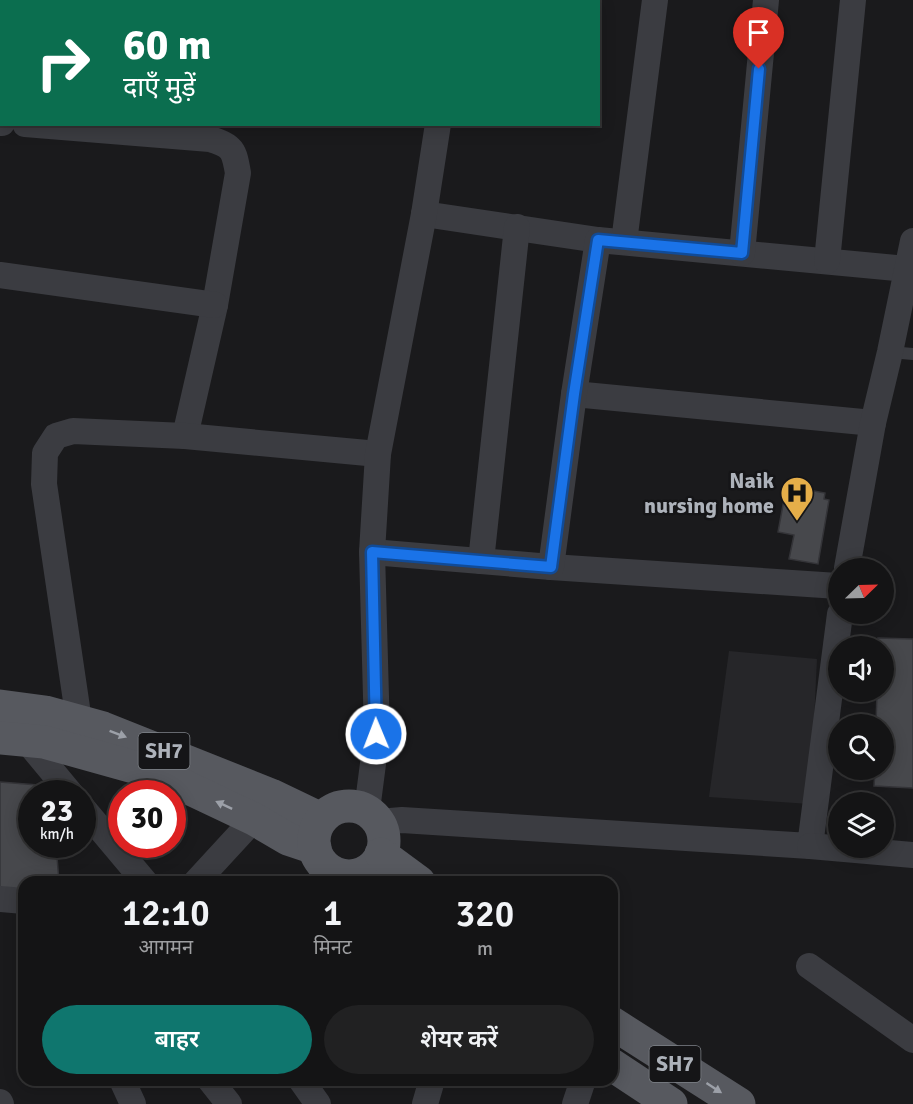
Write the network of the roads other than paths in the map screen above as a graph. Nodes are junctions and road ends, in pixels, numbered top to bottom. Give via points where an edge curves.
1 (655, 0) edge
2 (766, 0) edge
3 (853, 0) edge
4 (50, 126) edge
5 (438, 126) edge
6 (424, 214) junction
7 (517, 227) junction
8 (598, 240) junction
9 (913, 241) edge
10 (624, 242) junction
11 (742, 253) junction
12 (827, 261) junction
13 (907, 269) junction
14 (0, 275) edge
15 (215, 305) junction
16 (902, 353) edge
17 (574, 394) junction
18 (873, 423) junction
19 (185, 436) junction
20 (378, 454) junction
21 (372, 552) junction
22 (849, 558) edge
23 (481, 561) junction
24 (551, 567) junction
25 (828, 585) edge
26 (839, 624) edge
27 (0, 706) edge
28 (78, 721) junction
29 (13, 739) edge
30 (56, 780) edge
31 (262, 807) junction
32 (373, 816) junction
33 (96, 824) edge
34 (318, 834) junction
35 (810, 846) junction
36 (913, 855) edge
37 (368, 870) edge
38 (140, 876) edge
39 (201, 876) edge
40 (394, 876) edge
41 (0, 899) edge
42 (18, 900) edge
43 (809, 966) dead end
44 (618, 1027) edge
45 (913, 1040) edge
46 (618, 1069) edge
47 (124, 1086) edge
48 (215, 1086) edge
49 (305, 1086) edge
50 (430, 1086) edge
51 (582, 1086) edge
52 (132, 1104) edge
53 (229, 1104) edge
54 (318, 1104) edge
55 (425, 1104) edge
56 (575, 1104) edge
57 (672, 1104) edge
58 (739, 1104) edge

1 - 10 street
2 - 11 street
3 - 12 street
4 - 15 street via 210,139 227,144 236,156 238,173
5 - 6 street
6 - 7 street
6 - 20 street
7 - 8 street
7 - 23 street
8 - 10 street
8 - 17 street
9 - 13 street
10 - 11 street
11 - 12 street
12 - 13 street
13 - 16 street
14 - 15 street
15 - 19 street
16 - 18 street
17 - 18 street
17 - 24 street
18 - 22 street
19 - 20 street
19 - 28 street via 73,431 56,436 45,453 44,484
20 - 21 street
21 - 23 street
21 - 32 street via 376,734
23 - 24 street
24 - 25 street
26 - 35 street
27 - 28 main road, SH7
28 -> 31 main road, SH7 via 103,728
29 - 30 street
31 -> 29 main road, SH7 via 44,742
31 - 34 main road, SH7
31 - 39 street
32 - 34 main road via 351,805 334,808
32 - 35 street
32 - 37 main road via 384,837
33 - 38 street
34 - 37 main road, SH7 via 319,859 326,867 346,876
35 - 36 street
37 - 40 main road, SH7
41 - 42 street
43 - 45 street
44 -> 58 main road, SH7
46 - 57 main road, SH7
47 - 52 street
48 - 53 street
49 - 54 street
50 - 55 street
51 - 56 street

